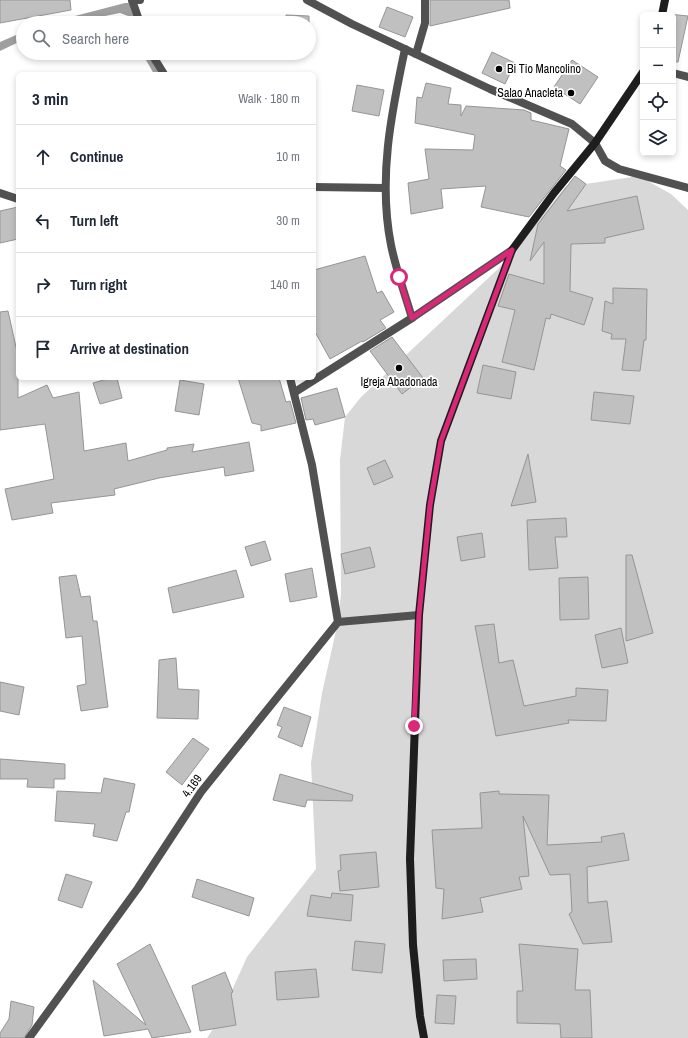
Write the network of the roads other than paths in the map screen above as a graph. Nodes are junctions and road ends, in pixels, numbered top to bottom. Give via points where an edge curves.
1 (132, 0) edge
2 (140, 0) edge
3 (307, 0) edge
4 (425, 0) edge
5 (665, 0) edge
6 (663, 12) edge
7 (138, 16) edge
8 (405, 49) junction
9 (416, 54) junction
10 (155, 60) edge
11 (163, 72) edge
12 (676, 74) edge
13 (640, 76) edge
14 (688, 77) edge
15 (595, 143) junction
16 (316, 187) edge
17 (385, 188) junction
18 (688, 188) edge
19 (0, 193) edge
20 (16, 198) edge
21 (512, 250) junction
22 (412, 318) junction
23 (316, 379) edge
24 (291, 380) edge
25 (314, 380) edge
26 (295, 392) junction
27 (419, 615) junction
28 (338, 622) junction
29 (29, 1038) edge
30 (424, 1038) edge

1 - 2 street
1 - 7 street
3 - 8 street
4 - 9 street via 425,23
5 - 6 street
8 - 9 street
8 - 17 street via 393,104 385,164
9 - 15 street via 572,124
10 - 11 street
12 - 14 street
13 - 15 street
15 - 18 street via 605,161 619,169
15 - 21 street
16 - 17 street
17 - 22 street via 391,245
19 - 20 street
21 - 22 street
21 - 27 street via 441,441 430,505
22 - 23 street
24 - 26 street
25 - 26 street
26 - 28 street via 312,466
27 - 28 street
27 - 30 street via 410,859 413,945
28 - 29 street, 4.169 via 201,792 138,888

